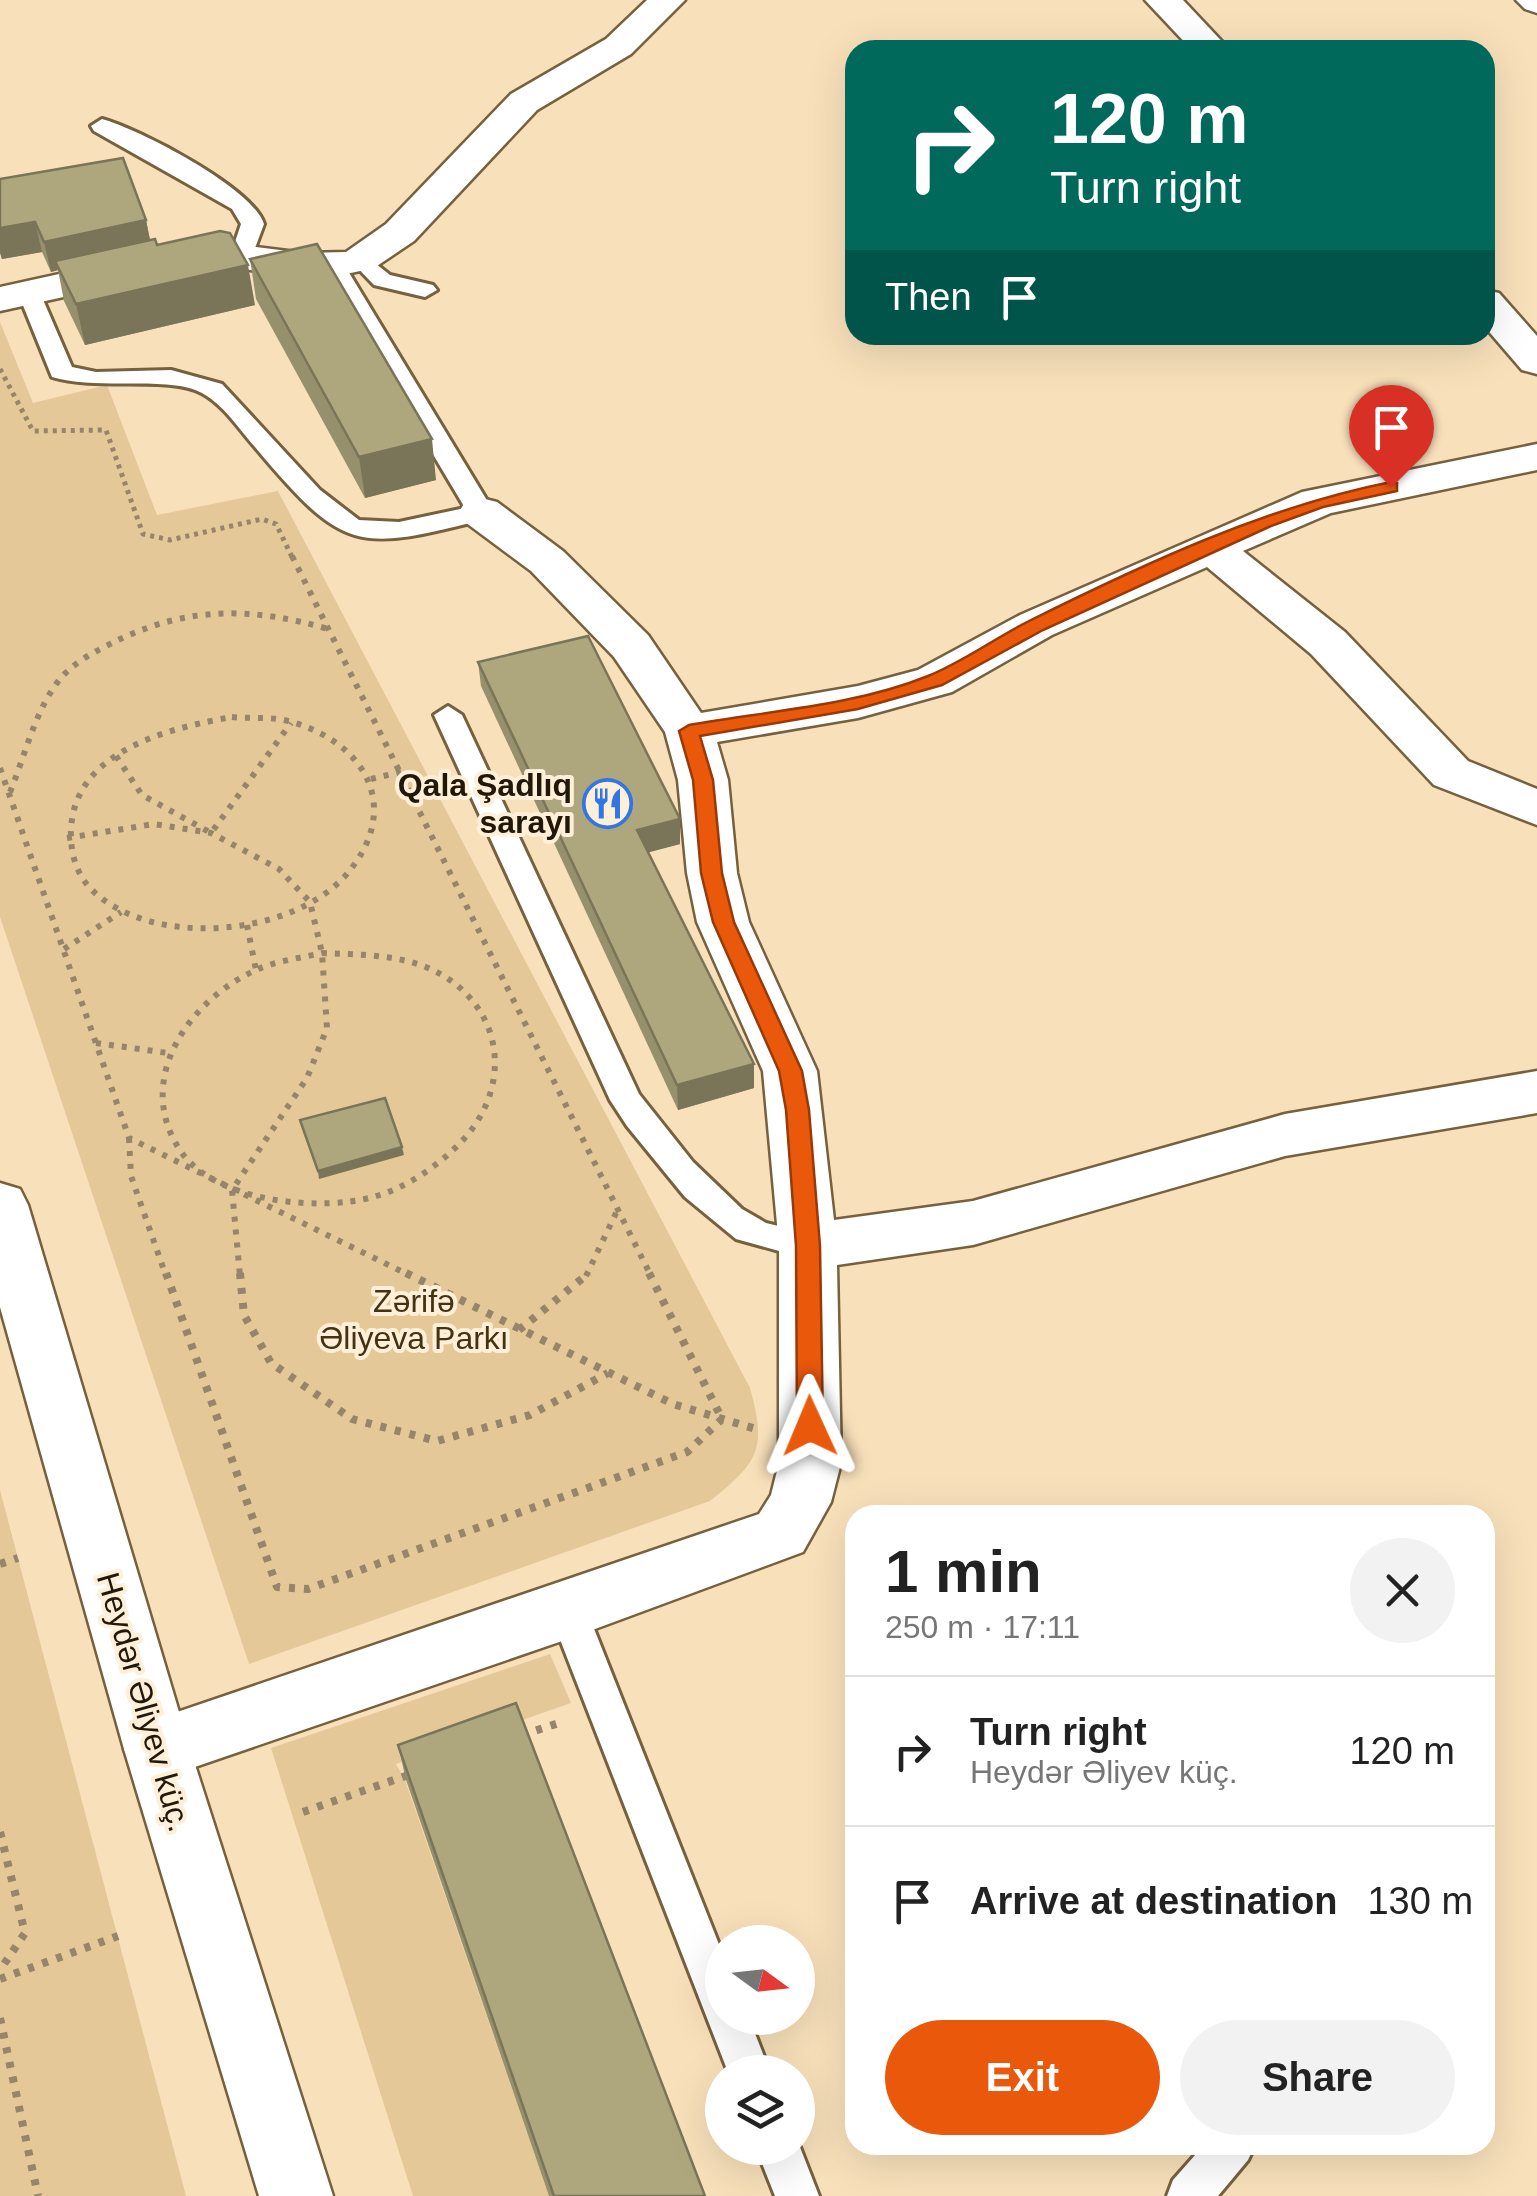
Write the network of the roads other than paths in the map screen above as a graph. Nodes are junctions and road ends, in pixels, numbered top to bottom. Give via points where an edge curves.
1 (667, 0) edge
2 (1163, 0) edge
3 (1202, 40) edge
4 (102, 126) dead end
5 (244, 251) junction
6 (347, 263) junction
7 (425, 290) dead end
8 (15, 296) edge
9 (1495, 314) edge
10 (1537, 362) edge
11 (1537, 457) edge
12 (481, 512) junction
13 (1211, 548) junction
14 (448, 715) dead end
15 (689, 731) junction
16 (1537, 808) edge
17 (1537, 1092) edge
18 (0, 1206) edge
19 (808, 1246) junction
20 (568, 1610) junction
21 (157, 1749) junction
22 (705, 1960) edge
23 (1224, 2155) edge
24 (785, 2165) edge
25 (296, 2196) edge
26 (797, 2196) edge
27 (1189, 2196) edge

1 - 6 street via 612,52 520,106 401,233
2 - 3 street
4 - 5 lane via 226,194 249,214 253,228
5 - 6 street via 290,264
5 - 8 street
6 - 7 lane
6 - 12 lane
8 - 12 lane via 62,372 206,385 344,527 395,534
9 - 10 street
11 - 13 street via 1318,502
12 - 15 street via 548,561 631,646
13 - 15 street via 1036,626 935,681 858,702
13 - 16 street via 1328,643 1451,773
14 - 19 lane via 626,1100 709,1198 750,1231
15 - 19 street via 703,780 723,922 790,1071
17 - 19 street via 1285,1135 973,1223
18 - 21 street, Heydər Əliyev küç.
19 - 20 street via 810,1463 800,1502 781,1532
20 - 21 street
20 - 22 lane
21 - 25 street, Heydər Əliyev küç.
23 - 27 lane
24 - 26 lane

